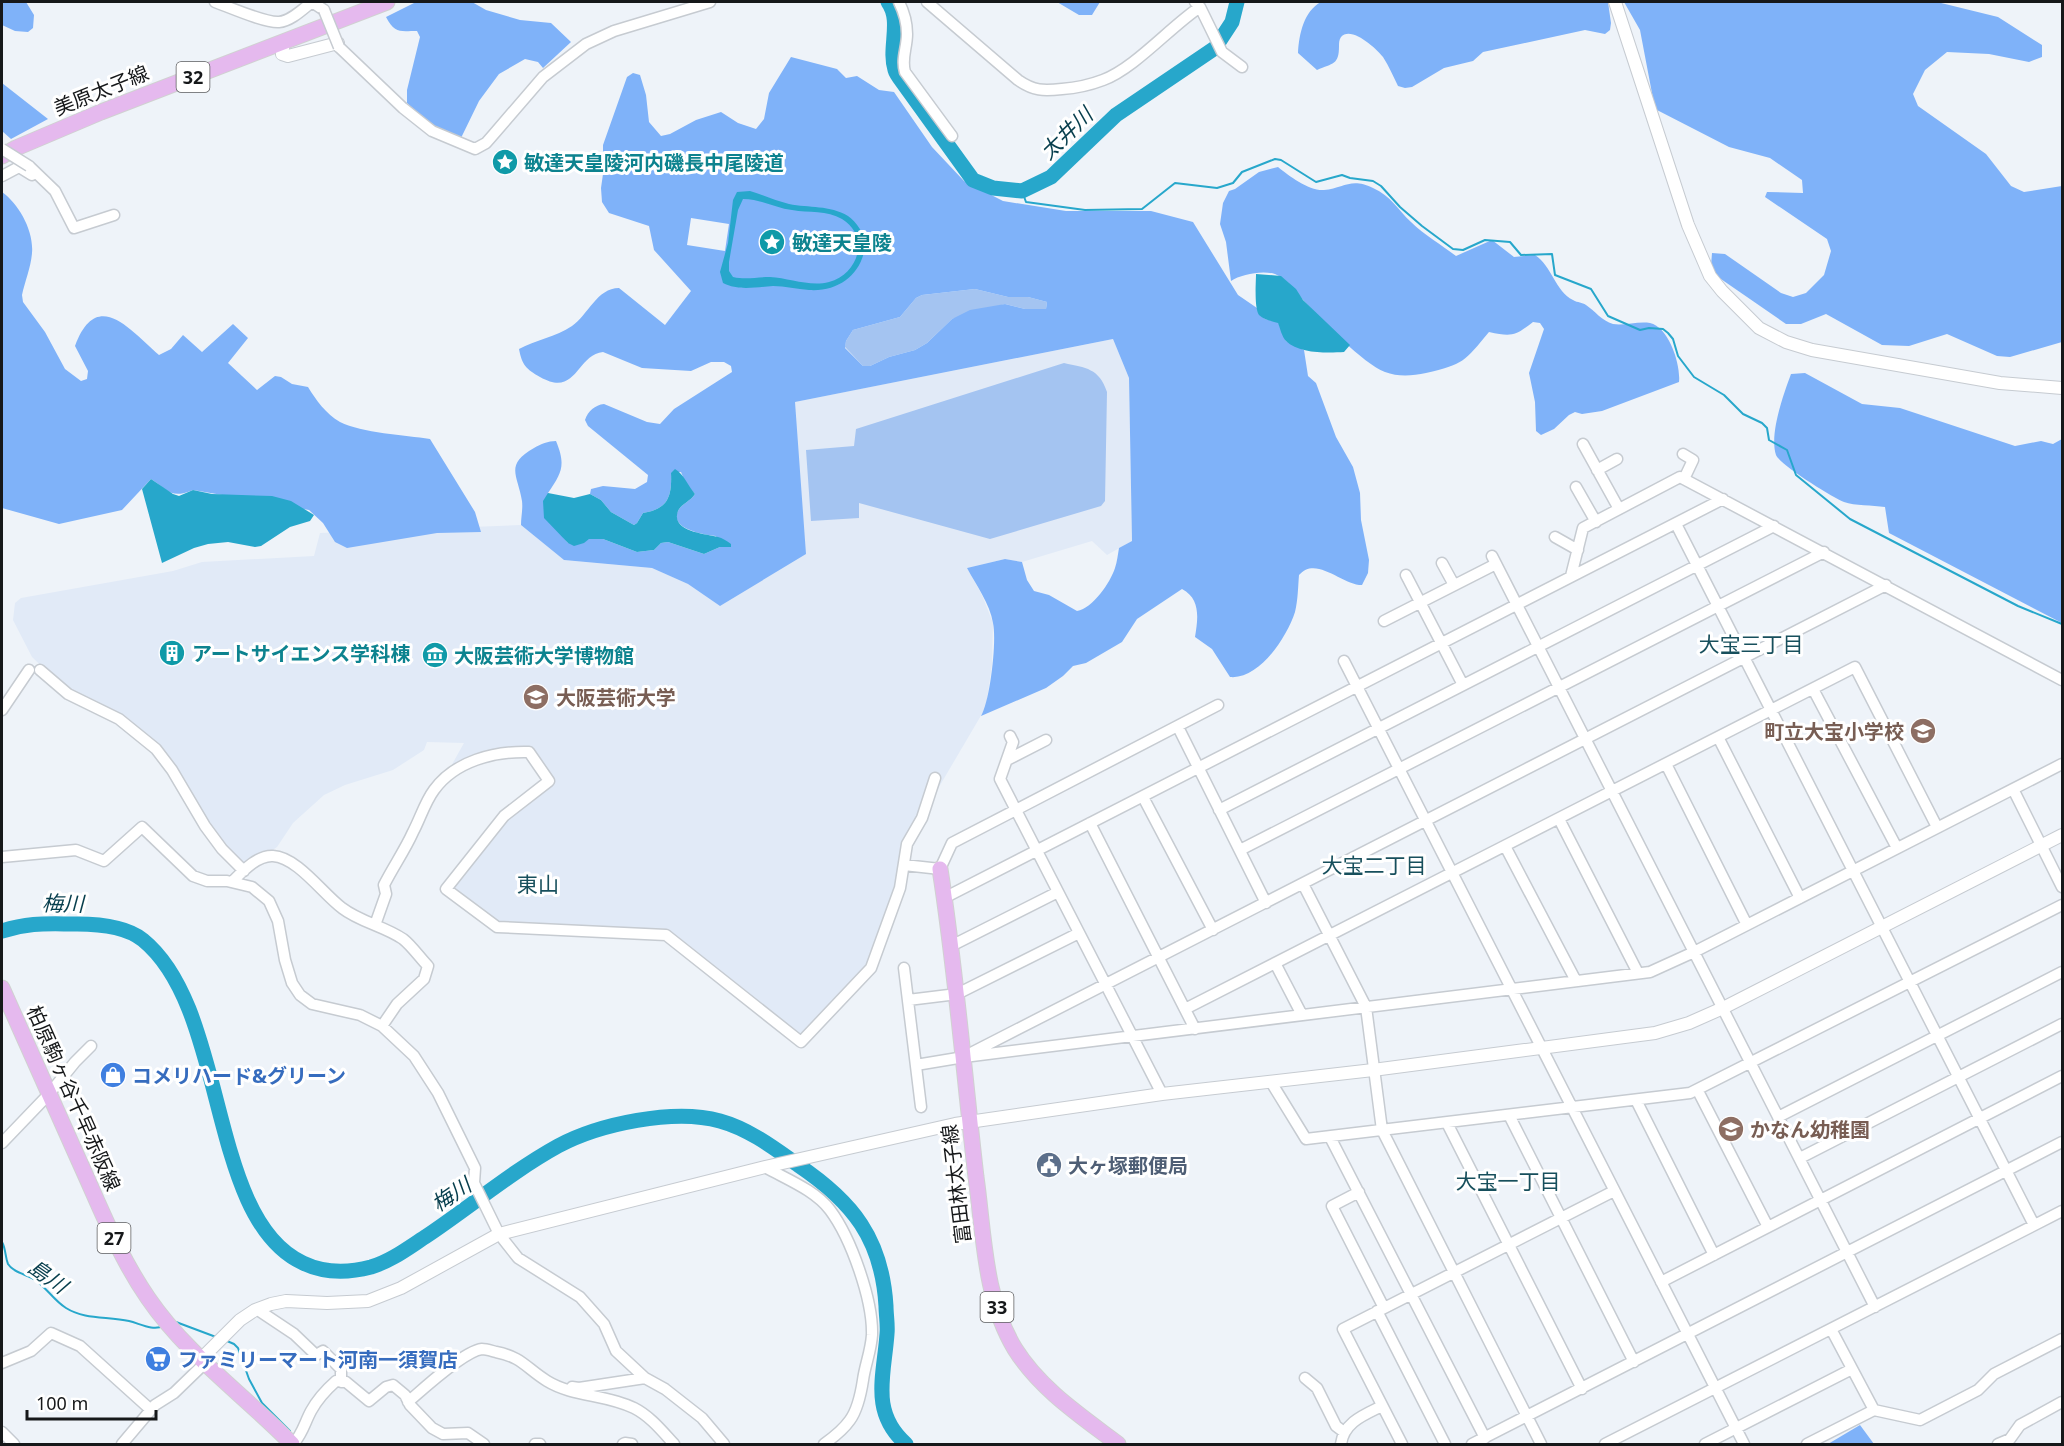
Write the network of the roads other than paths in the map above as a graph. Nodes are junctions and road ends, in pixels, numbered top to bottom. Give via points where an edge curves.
1 (215, 2) edge
2 (387, 2) edge
3 (710, 2) edge
4 (899, 2) edge
5 (927, 2) edge
6 (1615, 2) edge
7 (1198, 4) edge
8 (284, 42) junction
9 (339, 45) junction
10 (1242, 67) dead end
11 (952, 136) dead end
12 (2, 149) edge
13 (2, 156) edge
14 (2, 176) edge
15 (50, 185) junction
16 (114, 216) dead end
17 (2062, 388) edge
18 (1583, 444) dead end
19 (1683, 454) dead end
20 (1617, 459) dead end
21 (1597, 470) junction
22 (1684, 479) junction
23 (1576, 488) dead end
24 (1723, 499) junction
25 (1619, 509) junction
26 (1596, 522) junction
27 (1676, 524) junction
28 (1774, 526) junction
29 (1555, 537) dead end
30 (1578, 550) junction
31 (1824, 552) junction
32 (1442, 562) dead end
33 (1696, 565) junction
34 (1406, 575) dead end
35 (1572, 576) junction
36 (1454, 585) junction
37 (1886, 585) junction
38 (1420, 602) junction
39 (1518, 604) junction
40 (1718, 606) junction
41 (1384, 621) dead end
42 (1441, 644) junction
43 (1538, 646) junction
44 (1745, 658) junction
45 (1344, 661) dead end
46 (28, 670) dead end
47 (40, 670) dead end
48 (2062, 680) edge
49 (1462, 685) junction
50 (1358, 687) junction
51 (1559, 688) junction
52 (1813, 688) junction
53 (1218, 705) dead end
54 (2, 710) edge
55 (1772, 710) junction
56 (1178, 727) junction
57 (1379, 728) junction
58 (1010, 736) dead end
59 (1718, 737) junction
60 (1046, 740) dead end
61 (1586, 740) junction
62 (1007, 760) junction
63 (1665, 764) junction
64 (2062, 764) edge
65 (1199, 768) junction
66 (1400, 769) junction
67 (935, 778) dead end
68 (2013, 789) junction
69 (1612, 791) junction
70 (1143, 796) junction
71 (1015, 809) junction
72 (1219, 810) junction
73 (1559, 819) junction
74 (1426, 821) junction
75 (1090, 823) junction
76 (1937, 827) junction
77 (2062, 835) edge
78 (2042, 845) junction
79 (1505, 846) junction
80 (1897, 848) junction
81 (1240, 850) junction
82 (1037, 851) junction
83 (2, 857) edge
84 (904, 865) junction
85 (939, 869) junction
86 (244, 871) junction
87 (1853, 871) junction
88 (1453, 872) junction
89 (232, 882) junction
90 (1303, 884) junction
91 (2062, 887) edge
92 (1058, 892) junction
93 (944, 898) junction
94 (1800, 898) junction
95 (1266, 903) junction
96 (2062, 905) edge
97 (1747, 925) junction
98 (375, 926) junction
99 (1881, 927) junction
100 (1213, 930) junction
101 (1079, 933) junction
102 (1328, 936) junction
103 (951, 946) junction
104 (1694, 952) junction
105 (1159, 958) junction
106 (1275, 963) junction
107 (904, 968) dead end
108 (2062, 972) edge
109 (1638, 974) junction
110 (1576, 981) junction
111 (1910, 982) junction
112 (1106, 985) junction
113 (2, 988) edge
114 (1512, 989) junction
115 (957, 994) junction
116 (908, 1000) junction
117 (1366, 1007) junction
118 (1723, 1008) junction
119 (1185, 1009) junction
120 (1302, 1015) junction
121 (2062, 1024) edge
122 (382, 1026) junction
123 (1195, 1029) junction
124 (1132, 1036) junction
125 (1937, 1036) junction
126 (90, 1046) dead end
127 (1543, 1048) junction
128 (964, 1057) junction
129 (1751, 1064) junction
130 (916, 1065) junction
131 (1373, 1070) junction
132 (2062, 1076) edge
133 (1958, 1077) junction
134 (1271, 1082) junction
135 (1698, 1091) junction
136 (49, 1094) junction
137 (1162, 1095) junction
138 (1636, 1100) junction
139 (921, 1107) dead end
140 (1572, 1108) junction
141 (1509, 1115) junction
142 (1778, 1116) junction
143 (1979, 1119) junction
144 (970, 1121) junction
145 (1447, 1123) junction
146 (1382, 1130) junction
147 (1330, 1137) junction
148 (2062, 1142) edge
149 (2, 1143) edge
150 (1800, 1158) junction
151 (770, 1166) junction
152 (2006, 1171) junction
153 (1359, 1191) junction
154 (1614, 1191) junction
155 (1821, 1200) junction
156 (2062, 1211) edge
157 (1561, 1218) junction
158 (2034, 1226) junction
159 (1768, 1227) junction
160 (499, 1234) junction
161 (1509, 1244) junction
162 (1847, 1252) junction
163 (1714, 1255) junction
164 (1453, 1273) junction
165 (1661, 1282) junction
166 (1412, 1293) junction
167 (1875, 1307) junction
168 (258, 1310) junction
169 (1380, 1310) junction
170 (1831, 1329) junction
171 (1688, 1334) junction
172 (2062, 1339) edge
173 (203, 1361) junction
174 (1635, 1362) junction
175 (2, 1363) edge
176 (1852, 1368) junction
177 (645, 1378) junction
178 (1305, 1378) dead end
179 (341, 1382) junction
180 (560, 1386) junction
181 (1715, 1387) junction
182 (1582, 1389) junction
183 (408, 1402) junction
184 (2062, 1402) edge
185 (1382, 1406) junction
186 (151, 1410) junction
187 (1874, 1410) junction
188 (1527, 1417) junction
189 (1736, 1428) junction
190 (2, 1432) edge
191 (1344, 1432) junction
192 (1485, 1438) junction
193 (14, 1444) edge
194 (122, 1444) edge
195 (292, 1444) edge
196 (484, 1444) edge
197 (535, 1444) edge
198 (540, 1444) edge
199 (623, 1444) edge
200 (632, 1444) edge
201 (674, 1444) edge
202 (724, 1444) edge
203 (824, 1444) edge
204 (1118, 1444) edge
205 (1341, 1444) edge
206 (1402, 1444) edge
207 (1445, 1444) edge
208 (1472, 1444) edge
209 (1541, 1444) edge
210 (1605, 1444) edge
211 (1705, 1444) edge
212 (1744, 1444) edge
213 (1807, 1444) edge
214 (1998, 1444) edge

1 - 9 street, bridge via 279,22 312,2 324,10
2 - 8 main road, 美原太子線 / 32
3 - 9 street via 614,31 586,44 543,77 486,143 476,149 432,131
4 - 11 street via 906,22 902,63 905,72
5 - 7 street via 1018,80 1040,90 1104,80 1120,71
6 - 17 street via 1688,225 1710,276 1759,328 1812,350 2000,383
7 - 10 street via 1222,52
8 - 9 street via 282,54 288,56
8 - 13 main road, 美原太子線 / 32 via 101,112
12 - 15 street, bridge
14 - 15 street via 19,167
15 - 16 street via 74,228
18 - 21 street
19 - 22 street via 1693,460
20 - 21 street
21 - 25 street
22 - 24 street
22 - 25 street via 1680,477
23 - 26 street
24 - 27 street
24 - 28 street
25 - 26 street
26 - 30 street via 1583,528
27 - 33 street
27 - 35 street
28 - 31 street
28 - 33 street
29 - 30 street
30 - 35 street
31 - 37 street
31 - 40 street
32 - 36 street
33 - 40 street
33 - 43 street
34 - 38 street
35 - 39 street
36 - 38 street
36 - 39 street via 1494,560
37 - 44 street
37 - 48 street
38 - 41 street
38 - 42 street
39 - 42 street
39 - 43 street
40 - 44 street
40 - 51 street
42 - 49 street
42 - 50 street
43 - 49 street
43 - 51 street
44 - 55 street
44 - 61 street
45 - 50 street
46 - 54 street
47 - 86 street via 68,694 118,719 156,749 205,826
49 - 57 street
50 - 57 street
50 - 65 street
51 - 61 street
51 - 66 street
52 - 55 street
52 - 76 street via 1855,667
52 - 80 street
53 - 56 street
55 - 59 street
55 - 87 street
56 - 65 street
56 - 71 street
57 - 66 street
57 - 72 street
58 - 62 street via 1013,742
59 - 63 street
59 - 94 street
60 - 62 street
61 - 69 street
61 - 74 street
62 - 71 street via 1000,779
63 - 69 street
63 - 97 street
64 - 68 street
65 - 70 street
65 - 72 street
66 - 74 street
66 - 81 street
67 - 84 street via 922,818 907,844
68 - 76 street
68 - 78 street
69 - 73 street
69 - 104 street
70 - 75 street
70 - 100 street
71 - 82 street
71 - 85 street via 952,843
72 - 81 street
73 - 79 street
73 - 109 street
74 - 88 street
74 - 90 street
75 - 82 street
75 - 105 street
76 - 80 street
77 - 78 street
78 - 91 street
78 - 99 street
79 - 88 street
79 - 110 street
80 - 87 street
81 - 95 street
82 - 92 street
82 - 93 street
83 - 89 street via 76,850 104,861 142,827 193,876
84 - 85 street
84 - 98 street via 900,888 871,968 801,1042 666,935 497,927 446,889 504,816 549,781 529,752 487,756 447,775 432,792 384,885 386,894
85 - 93 main road, 富田林太子線 / 33
86 - 89 street
86 - 98 street via 271,855 282,857 341,908
87 - 94 street
87 - 99 street
88 - 102 street
88 - 114 street
89 - 122 street via 252,887 269,901 278,921 292,983 300,995 312,1004
90 - 95 street
90 - 102 street
92 - 101 street
92 - 103 street
93 - 103 main road, 富田林太子線 / 33
94 - 97 street
95 - 100 street
96 - 111 street
97 - 104 street
98 - 122 street via 404,939 428,966 424,979 397,1004
99 - 111 street
99 - 118 street
100 - 105 street
101 - 112 street
101 - 115 street
102 - 106 street
102 - 117 street
103 - 115 main road, 富田林太子線 / 33
104 - 109 street
104 - 118 street
105 - 112 street
105 - 119 street
106 - 119 street
106 - 120 street
107 - 116 street
108 - 125 street
109 - 110 street
110 - 114 street
111 - 125 street
111 - 129 street
112 - 124 street
112 - 128 street
113 - 136 main road, 柏原駒ヶ谷千早赤阪線 / 27
114 - 117 street
114 - 127 street
115 - 116 street
115 - 128 main road, 富田林太子線 / 33
116 - 130 street
117 - 120 street
117 - 131 street
118 - 127 street via 1655,1033
118 - 129 street
119 - 123 street
120 - 123 street
121 - 133 street
122 - 160 street via 414,1056 438,1094 475,1168 474,1183
123 - 124 street
124 - 128 street
124 - 137 street
125 - 133 street
125 - 142 street
126 - 136 street
127 - 131 street
127 - 140 street
128 - 130 street
128 - 144 main road, 富田林太子線 / 33
129 - 135 street
129 - 142 street
130 - 139 street
131 - 134 street
131 - 146 street
132 - 143 street
133 - 143 street
133 - 150 street
134 - 137 street
134 - 147 street via 1306,1139
135 - 138 street
135 - 159 street
136 - 149 street
136 - 173 main road, 柏原駒ヶ谷千早赤阪線 / 27 via 125,1261 164,1320
137 - 144 street
138 - 140 street
138 - 163 street
140 - 141 street
140 - 154 street
141 - 145 street
141 - 157 street
142 - 150 street
143 - 152 street
143 - 155 street
144 - 151 street
144 - 204 main road, 富田林太子線 / 33 via 990,1280 1005,1330 1022,1360 1051,1392
145 - 146 street
145 - 161 street
146 - 147 street
146 - 164 street
147 - 153 street
148 - 152 street
150 - 155 street
151 - 160 street
151 - 203 street via 829,1209 850,1245 871,1315 872,1336 852,1418
152 - 158 street
152 - 162 street
153 - 166 street
153 - 169 street via 1332,1206
154 - 157 street
154 - 165 street
155 - 159 street
155 - 162 street
156 - 158 street
157 - 161 street
157 - 174 street
158 - 167 street
159 - 163 street
160 - 168 street via 401,1288 368,1300 327,1304 285,1301
160 - 177 street via 518,1258 580,1297 603,1324 616,1351
161 - 164 street
161 - 182 street
162 - 167 street
162 - 171 street
163 - 165 street
164 - 166 street
164 - 188 street
165 - 171 street
166 - 169 street
166 - 192 street
167 - 170 street
168 - 173 street via 240,1320
168 - 179 street via 294,1334 316,1355 323,1351 341,1369
169 - 185 street via 1342,1329
169 - 207 street
170 - 176 street
170 - 181 street
171 - 174 street
171 - 181 street
172 - 187 street via 1994,1374 1978,1390 1920,1420
173 - 186 street via 174,1393
173 - 195 main road, 柏原駒ヶ谷千早赤阪線 / 27
174 - 182 street
175 - 186 street via 31,1351 51,1333 80,1346
176 - 187 street
176 - 189 street
177 - 180 street via 579,1388
177 - 202 street via 702,1418
178 - 191 street via 1317,1388 1336,1426
179 - 183 street via 369,1401 393,1385
179 - 195 street via 336,1381 317,1402
180 - 183 street via 547,1381 521,1360 482,1349 456,1362
180 - 201 street via 633,1408
181 - 189 street
181 - 210 street
182 - 188 street
183 - 196 street via 432,1428 443,1434 468,1433
184 - 214 street via 2020,1425 2010,1439
185 - 191 street via 1356,1419
185 - 206 street
186 - 194 street
187 - 213 street
188 - 192 street
188 - 209 street
189 - 211 street
189 - 212 street
190 - 193 street
191 - 205 street
192 - 208 street
197 - 198 street
199 - 200 street

